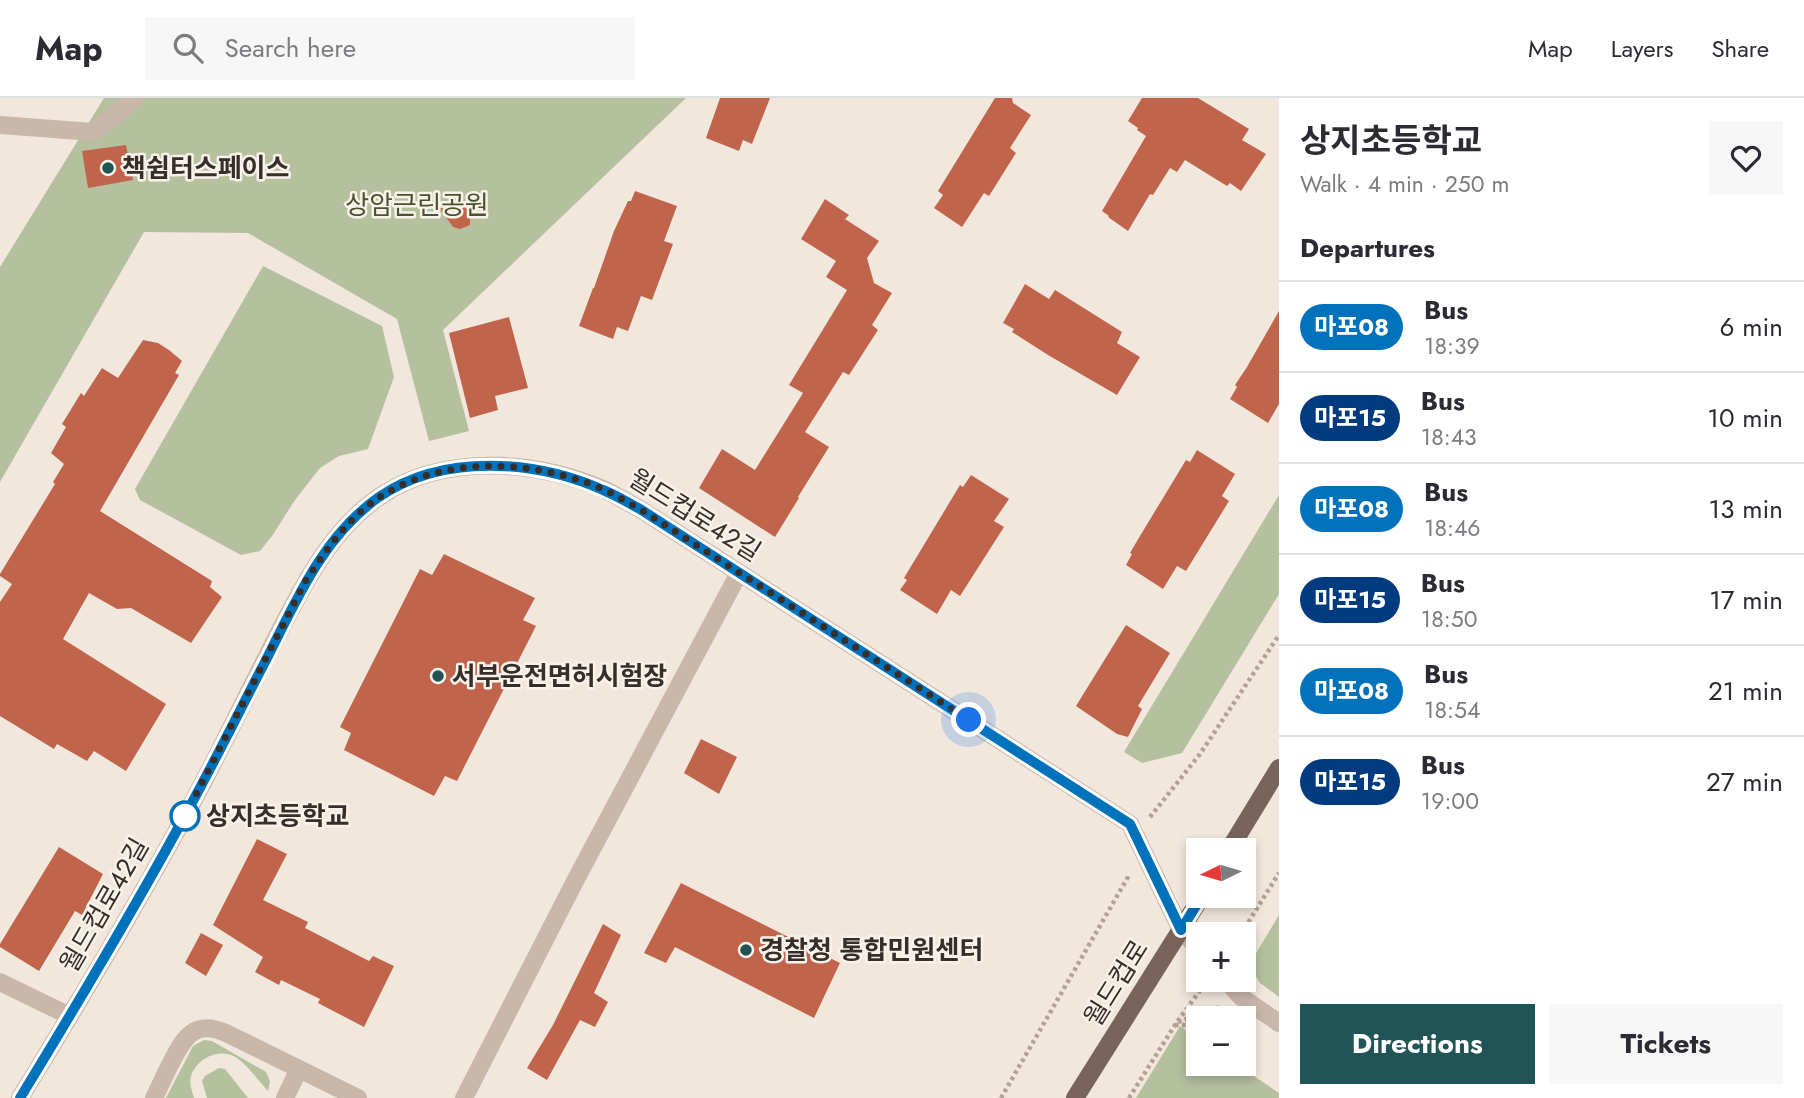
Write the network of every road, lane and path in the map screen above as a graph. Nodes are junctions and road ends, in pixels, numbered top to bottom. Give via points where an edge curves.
1 (136, 98) edge
2 (0, 125) edge
3 (739, 573) junction
4 (1279, 768) edge
5 (1236, 838) edge
6 (1279, 873) edge
7 (1195, 908) edge
8 (1248, 922) edge
9 (1181, 930) junction
10 (1186, 935) edge
11 (0, 982) edge
12 (1199, 992) edge
13 (1231, 992) edge
14 (1235, 1002) junction
15 (70, 1016) junction
16 (1279, 1023) edge
17 (1176, 1024) junction
18 (1186, 1024) edge
19 (299, 1069) junction
20 (20, 1098) edge
21 (154, 1098) edge
22 (285, 1098) edge
23 (358, 1098) edge
24 (464, 1098) edge
25 (1075, 1098) edge
26 (1129, 1098) edge

1 - 2 street via 93,132
3 - 9 street, 월드컵로42길 via 1130,824
3 - 15 street, 월드컵로42길 via 640,509 603,489 563,476 500,466 468,467 438,472 380,496 329,545 305,582 200,789
3 - 24 street
4 - 5 main road
6 - 8 path
7 - 9 main road, 월드컵로
9 - 10 street, 월드컵로42길
9 - 25 main road, 월드컵로
11 - 15 street
12 - 17 path
13 - 14 street
14 - 16 street
14 - 17 path
15 - 20 street, 월드컵로42길
17 - 18 path
17 - 26 path
19 - 21 street via 217,1028 206,1028 187,1035 181,1043
19 - 22 street
19 - 23 street

